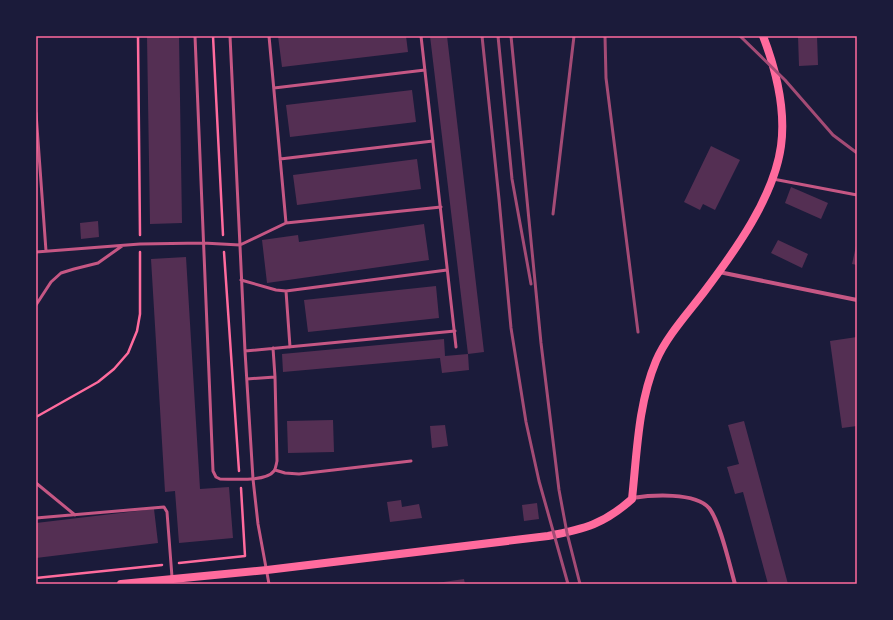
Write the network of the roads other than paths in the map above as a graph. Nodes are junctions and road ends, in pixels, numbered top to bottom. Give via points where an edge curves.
1 (195, 36) edge
2 (230, 36) edge
3 (269, 36) edge
4 (421, 36) edge
5 (763, 36) edge
6 (425, 70) junction
7 (274, 88) junction
8 (36, 112) edge
9 (433, 141) junction
10 (280, 159) junction
11 (772, 179) junction
12 (857, 195) edge
13 (441, 207) junction
14 (286, 223) junction
15 (203, 244) junction
16 (240, 245) junction
17 (122, 246) junction
18 (46, 251) junction
19 (36, 252) edge
20 (447, 270) junction
21 (719, 272) junction
22 (241, 280) junction
23 (286, 291) junction
24 (857, 300) edge
25 (36, 305) edge
26 (455, 331) junction
27 (290, 347) junction
28 (456, 347) dead end
29 (273, 348) junction
30 (245, 351) junction
31 (275, 377) junction
32 (247, 379) junction
33 (411, 461) dead end
34 (275, 470) junction
35 (253, 479) junction
36 (36, 483) edge
37 (632, 498) junction
38 (75, 514) junction
39 (36, 518) edge
40 (267, 570) junction
41 (172, 579) junction
42 (121, 584) edge
43 (269, 584) edge
44 (735, 584) edge

1 - 15 lane
2 - 16 lane
3 - 7 lane
4 - 6 lane
5 - 11 main road via 771,56 781,112 781,145
6 - 7 lane
6 - 9 lane
7 - 10 lane
8 - 18 lane
9 - 10 lane
9 - 13 lane
10 - 14 lane
11 - 12 lane
11 - 21 main road via 757,213
13 - 14 lane
13 - 20 lane
14 - 16 lane
15 - 16 lane
15 - 17 lane
15 - 35 lane via 213,471 220,479
16 - 22 lane
17 - 18 lane
17 - 25 lane via 98,263 61,273 51,282
18 - 19 lane
20 - 23 lane
20 - 26 lane
21 - 24 street
21 - 37 main road via 656,360 643,403
22 - 23 lane
22 - 30 lane
23 - 27 lane
26 - 27 lane
26 - 28 lane
27 - 29 lane
29 - 30 lane
29 - 31 lane
30 - 32 lane
31 - 32 lane
31 - 34 lane
32 - 35 lane
33 - 34 lane via 299,474
34 - 35 lane via 264,477
35 - 40 lane
36 - 38 lane
37 - 40 main road via 619,510 580,530
37 - 44 street via 678,496 693,499 709,508 717,524
38 - 39 lane
38 - 41 lane via 164,507 167,512
40 - 41 main road
40 - 43 lane
41 - 42 main road

